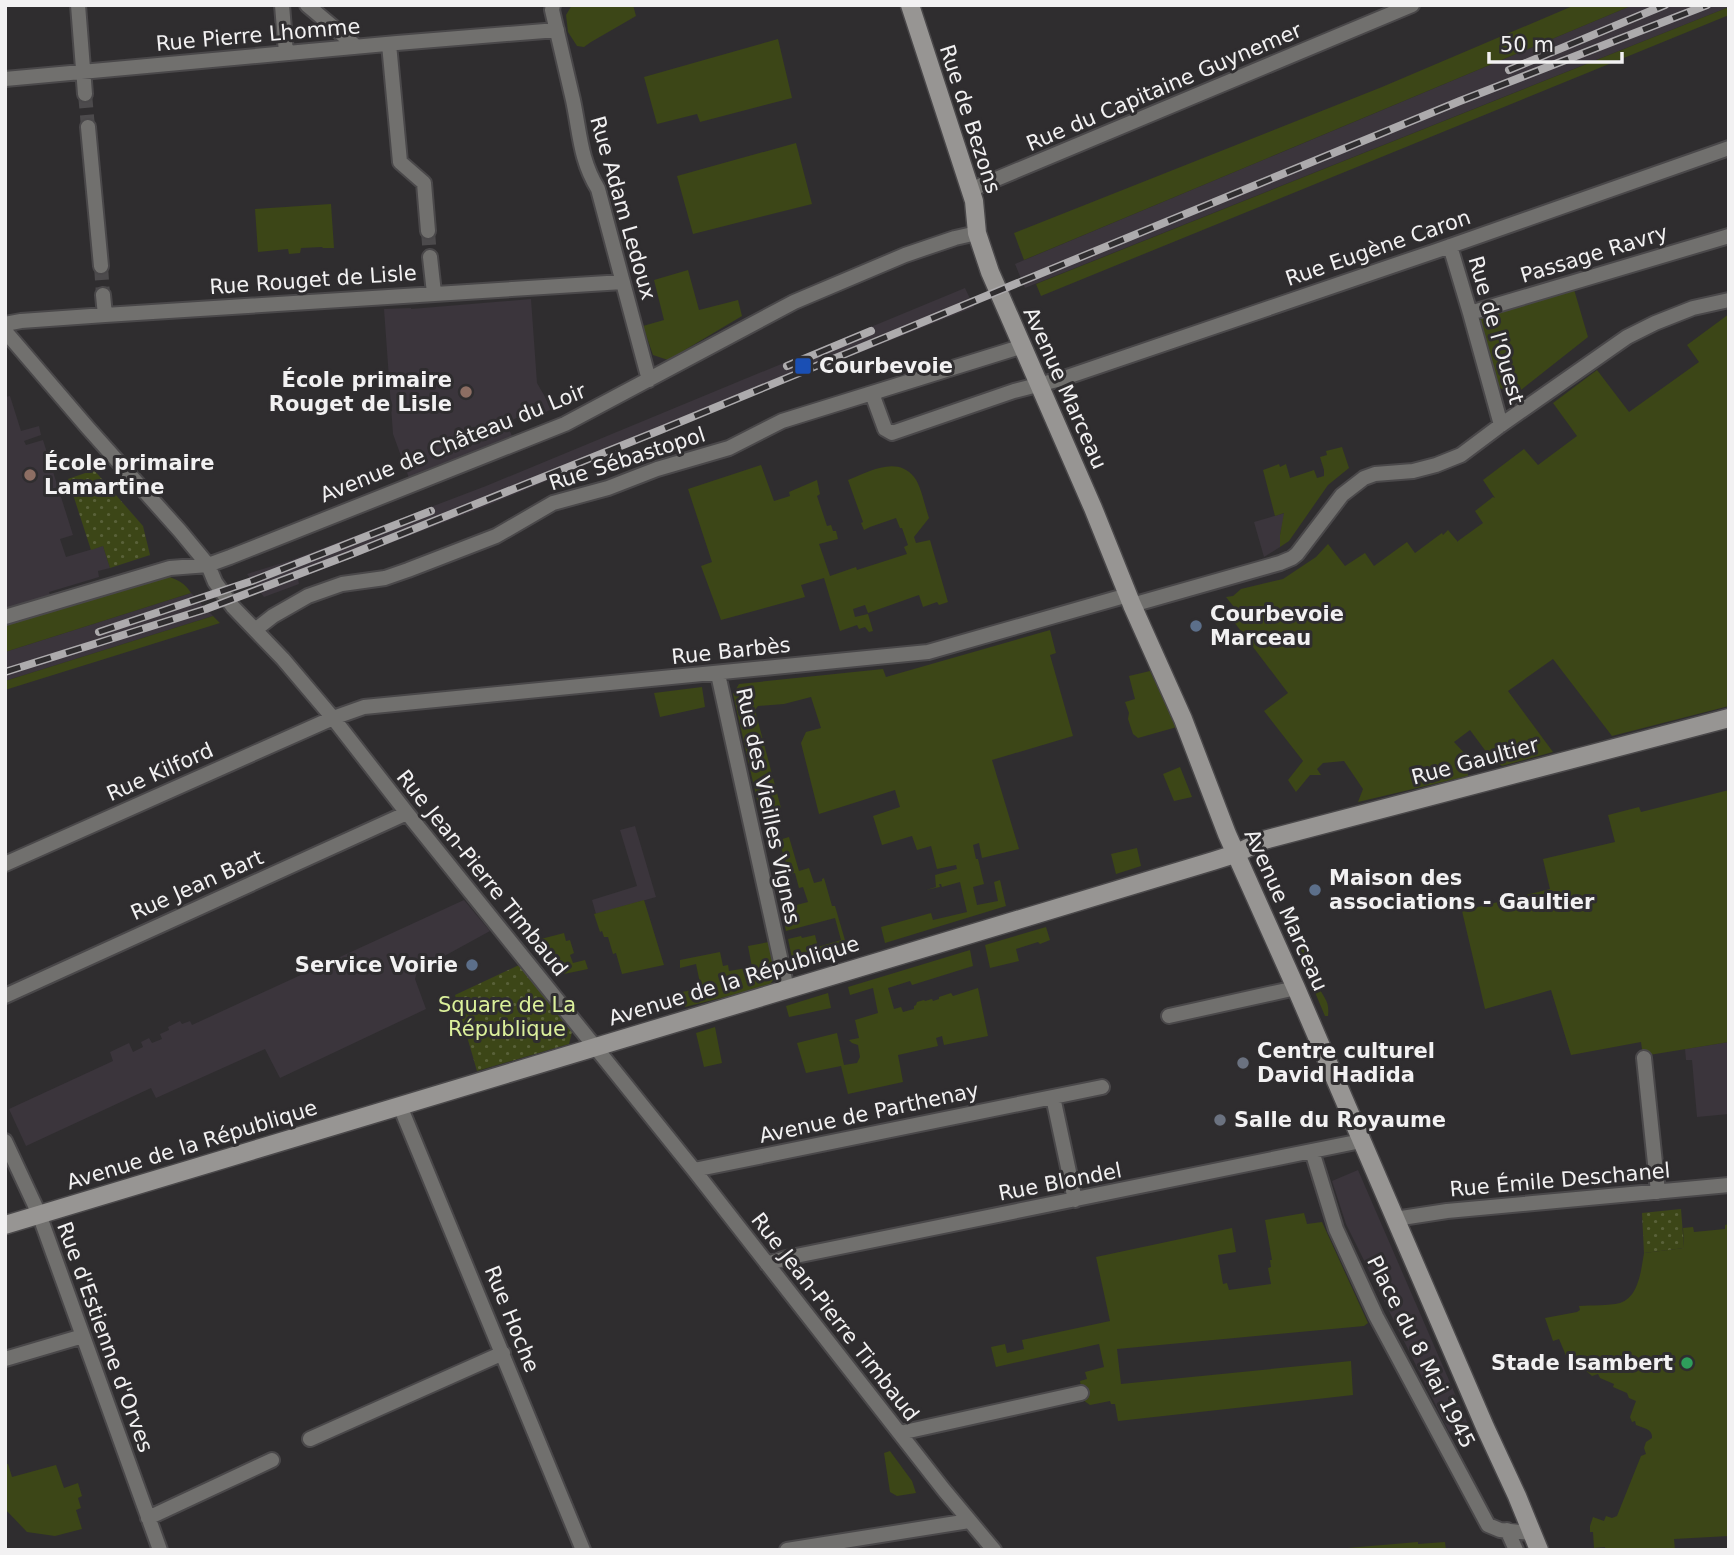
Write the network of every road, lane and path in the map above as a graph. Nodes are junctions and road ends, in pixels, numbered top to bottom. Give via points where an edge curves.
1 (78, 5) edge
2 (282, 5) edge
3 (307, 5) edge
4 (553, 5) edge
5 (910, 5) edge
6 (1412, 5) edge
7 (1394, 8) edge
8 (557, 30) junction
9 (393, 43) junction
10 (357, 47) junction
11 (286, 53) junction
12 (83, 72) junction
13 (5, 79) edge
14 (85, 93) tunnel mouth
15 (88, 127) tunnel mouth
16 (1729, 148) edge
17 (970, 190) junction
18 (428, 231) tunnel mouth
19 (977, 233) junction
20 (1729, 236) edge
21 (1450, 246) junction
22 (430, 257) tunnel mouth
23 (101, 266) tunnel mouth
24 (623, 282) junction
25 (996, 286) joint
26 (433, 293) junction
27 (103, 295) tunnel mouth
28 (1729, 300) edge
29 (1470, 313) junction
30 (105, 315) junction
31 (5, 324) edge
32 (5, 331) edge
33 (1023, 346) junction
34 (649, 380) junction
35 (1039, 384) junction
36 (875, 393) junction
37 (1501, 425) junction
38 (208, 565) junction
39 (1130, 600) junction
40 (5, 617) edge
41 (255, 630) junction
42 (718, 674) junction
43 (333, 718) junction
44 (1729, 718) edge
45 (407, 813) junction
46 (1236, 854) junction
47 (5, 864) edge
48 (1296, 988) junction
49 (787, 989) junction
50 (5, 996) edge
51 (1170, 1016) dead end
52 (595, 1047) junction
53 (1644, 1058) dead end
54 (1102, 1087) dead end
55 (1053, 1097) junction
56 (400, 1106) junction
57 (5, 1141) edge
58 (1361, 1141) junction
59 (1312, 1151) junction
60 (694, 1170) junction
61 (1729, 1185) edge
62 (1658, 1192) junction
63 (1075, 1200) junction
64 (39, 1214) junction
65 (1395, 1219) junction
66 (5, 1225) edge
67 (767, 1264) junction
68 (83, 1336) junction
69 (503, 1353) junction
70 (5, 1359) edge
71 (1081, 1393) dead end
72 (900, 1433) junction
73 (310, 1439) dead end
74 (272, 1460) dead end
75 (148, 1518) junction
76 (969, 1521) junction
77 (1507, 1531) junction
78 (1532, 1533) junction
79 (871, 1543) edge
80 (160, 1550) edge
81 (583, 1550) edge
82 (787, 1550) edge
83 (994, 1550) edge
84 (1516, 1550) edge
85 (1539, 1550) edge

1 - 12 street
2 - 11 street
3 - 10 street
4 - 8 street, Rue Adam Ledoux
5 - 17 street, Rue de Bezons
6 - 7 street, Rue du Capitaine Guynemer
7 - 17 street, Rue du Capitaine Guynemer
8 - 9 street, Rue Pierre Lhomme
8 - 24 street, Rue Adam Ledoux via 588,173 598,189
9 - 10 street, Rue Pierre Lhomme
9 - 18 street via 400,162 424,183
10 - 11 street, Rue Pierre Lhomme
11 - 12 street, Rue Pierre Lhomme
12 - 13 street, Rue Pierre Lhomme
12 - 14 street
15 - 23 street
16 - 21 street, Rue Eugène Caron
17 - 19 street, Rue de Bezons
19 - 25 street, Rue de Bezons
19 - 34 street, Avenue de Château du Loir via 905,256 794,302
20 - 29 street, Passage Ravry
21 - 29 street, Rue de l'Ouest
21 - 35 street, Rue Eugène Caron
22 - 26 street
24 - 26 street, Rue Rouget de Lisle
24 - 34 street, Rue Adam Ledoux
25 - 33 street, Avenue Marceau
26 - 30 street, Rue Rouget de Lisle
27 - 30 street
28 - 37 street, Rue Barbès via 1693,308 1627,337
29 - 37 street, Rue de l'Ouest
30 - 31 street, Rue Rouget de Lisle
32 - 38 street, Rue Jean-Pierre Timbaud
33 - 35 street, Avenue Marceau
33 - 36 street, Rue Sébastopol
34 - 38 street, Avenue de Château du Loir via 565,424
35 - 36 street, Rue Eugène Caron via 892,433 885,429
35 - 39 street, Avenue Marceau
36 - 41 street, Rue Sébastopol via 782,421 729,448 554,503 496,536 408,570 308,596
37 - 39 street, Rue Barbès via 1461,455 1436,465 1364,478 1342,495 1292,558
38 - 40 street, Avenue de Château du Loir via 170,568
38 - 41 street, Rue Jean-Pierre Timbaud via 233,607
39 - 42 street, Rue Barbès via 928,652
39 - 46 street, Avenue Marceau
41 - 43 street, Rue Jean-Pierre Timbaud
42 - 43 street, Rue Barbès via 364,708
42 - 49 street, Rue des Vieilles Vignes
43 - 45 street, Rue Jean-Pierre Timbaud
43 - 47 street, Rue Kilford
44 - 46 street, Rue Gaultier via 1264,840
45 - 50 street, Rue Jean Bart
45 - 52 street, Rue Jean-Pierre Timbaud
46 - 48 street, Avenue Marceau
46 - 49 street, Avenue de la République
48 - 51 street
48 - 58 street, Avenue Marceau
49 - 52 street, Avenue de la République
52 - 56 street, Avenue de la République
52 - 60 street, Rue Jean-Pierre Timbaud
53 - 62 street
54 - 55 street, Avenue de Parthenay
55 - 60 street, Avenue de Parthenay
55 - 63 street
56 - 64 street, Avenue de la République
56 - 69 street, Rue Hoche
57 - 64 street, Rue d'Estienne d'Orves
58 - 59 street, Rue Blondel
58 - 65 street, Avenue Marceau
59 - 63 street, Rue Blondel
59 - 77 street, Place du 8 Mai 1945 via 1336,1228 1376,1316 1488,1525
60 - 67 street, Rue Jean-Pierre Timbaud
61 - 62 street, Rue Émile Deschanel
62 - 65 street, Rue Émile Deschanel
63 - 67 street, Rue Blondel
64 - 66 street, Avenue de la République
64 - 68 street, Rue d'Estienne d'Orves
65 - 78 street, Avenue Marceau
67 - 72 street, Rue Jean-Pierre Timbaud
68 - 70 street
68 - 75 street, Rue d'Estienne d'Orves
69 - 73 street
69 - 81 street, Rue Hoche
71 - 72 street
72 - 76 street, Rue Jean-Pierre Timbaud
74 - 75 street
75 - 80 street, Rue d'Estienne d'Orves
76 - 79 street
76 - 83 street, Rue Jean-Pierre Timbaud
77 - 78 street
77 - 84 street
78 - 85 street, Avenue Marceau
79 - 82 street

